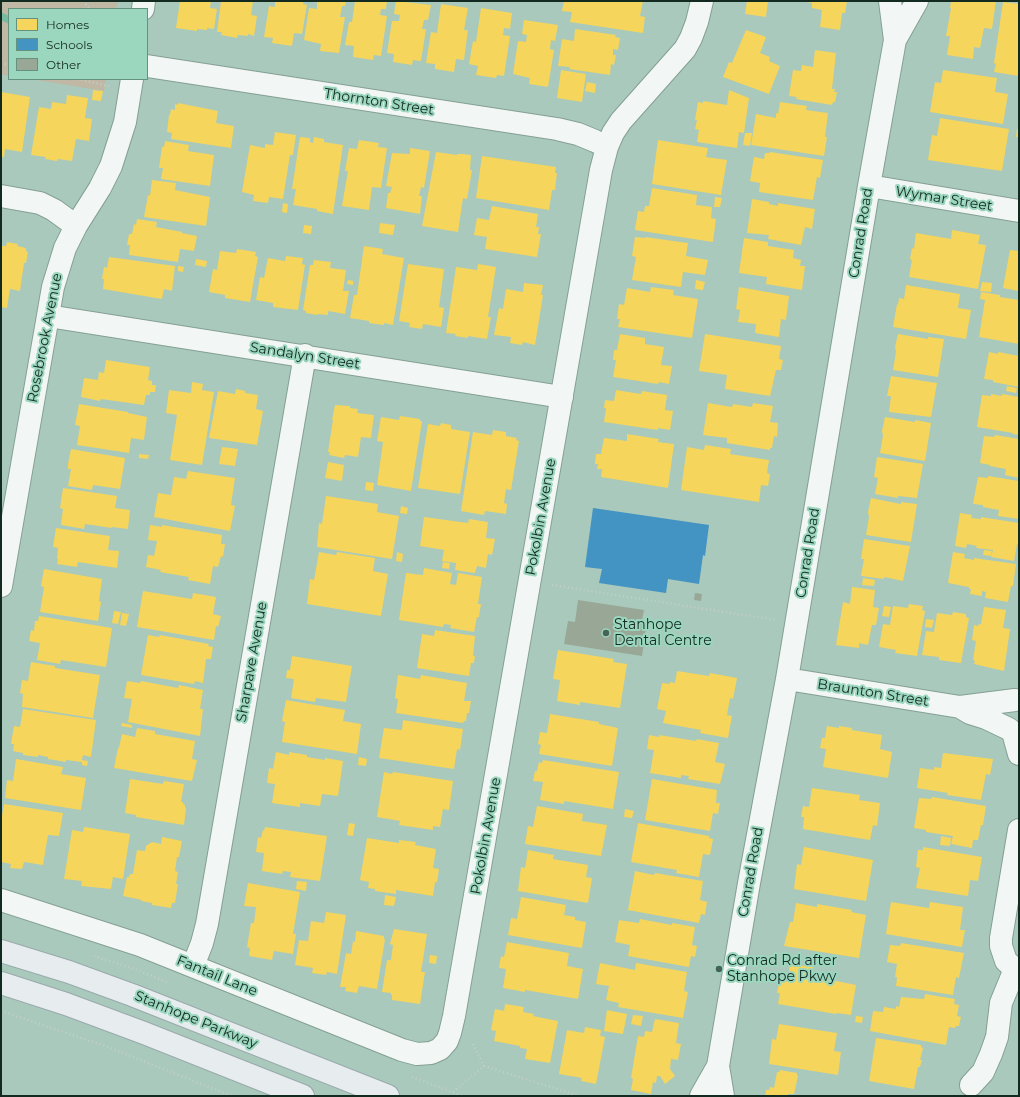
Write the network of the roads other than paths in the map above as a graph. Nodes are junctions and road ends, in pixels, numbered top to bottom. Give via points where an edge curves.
1 (702, 1) edge
2 (890, 1) edge
3 (917, 1) edge
4 (895, 40) junction
5 (148, 66) edge
6 (132, 80) edge
7 (607, 147) junction
8 (869, 186) junction
9 (1, 196) edge
10 (1019, 210) edge
11 (76, 226) junction
12 (48, 316) junction
13 (305, 356) junction
14 (562, 397) junction
15 (1, 586) edge
16 (787, 679) junction
17 (1017, 698) edge
18 (960, 707) junction
19 (1015, 740) edge
20 (1019, 830) edge
21 (1, 900) edge
22 (1, 951) edge
23 (193, 966) junction
24 (1017, 970) edge
25 (1, 983) edge
26 (432, 1053) joint
27 (718, 1066) junction
28 (971, 1085) dead end
29 (303, 1096) edge
30 (388, 1096) edge
31 (701, 1096) edge
32 (723, 1096) edge

1 - 7 street, Pokolbin Avenue via 697,22 685,49 621,121
2 - 4 street, Conrad Road
3 - 4 street, Conrad Road
4 - 8 street, Conrad Road
5 - 7 street, Thornton Street via 557,129 578,134
6 - 11 street, Rosebrook Avenue via 124,122 110,166 100,188
7 - 14 street, Pokolbin Avenue
8 - 10 street, Wymar Street
8 - 16 street, Conrad Road
9 - 11 street via 40,203
11 - 12 street, Rosebrook Avenue via 65,248 53,286
12 - 13 street, Sandalyn Street
12 - 15 street, Rosebrook Avenue
13 - 14 street, Sandalyn Street
13 - 23 street, Sharpave Avenue via 207,924
14 - 26 street, Pokolbin Avenue via 454,1016 447,1041
16 - 18 street, Braunton Street
16 - 27 street, Conrad Road
17 - 18 street, Braunton Street
17 - 19 street via 1010,706 1007,722
18 - 19 street, Braunton Street via 986,718
20 - 24 street via 1001,938 1002,954
21 - 23 street, Fantail Lane via 140,945
22 - 30 main road, Stanhope Parkway via 132,994
23 - 26 street, Fantail Lane via 402,1050 417,1054
24 - 28 street via 1001,1003 992,1054 983,1072
25 - 29 main road via 66,1004
27 - 31 street, Conrad Road
27 - 32 street, Conrad Road

